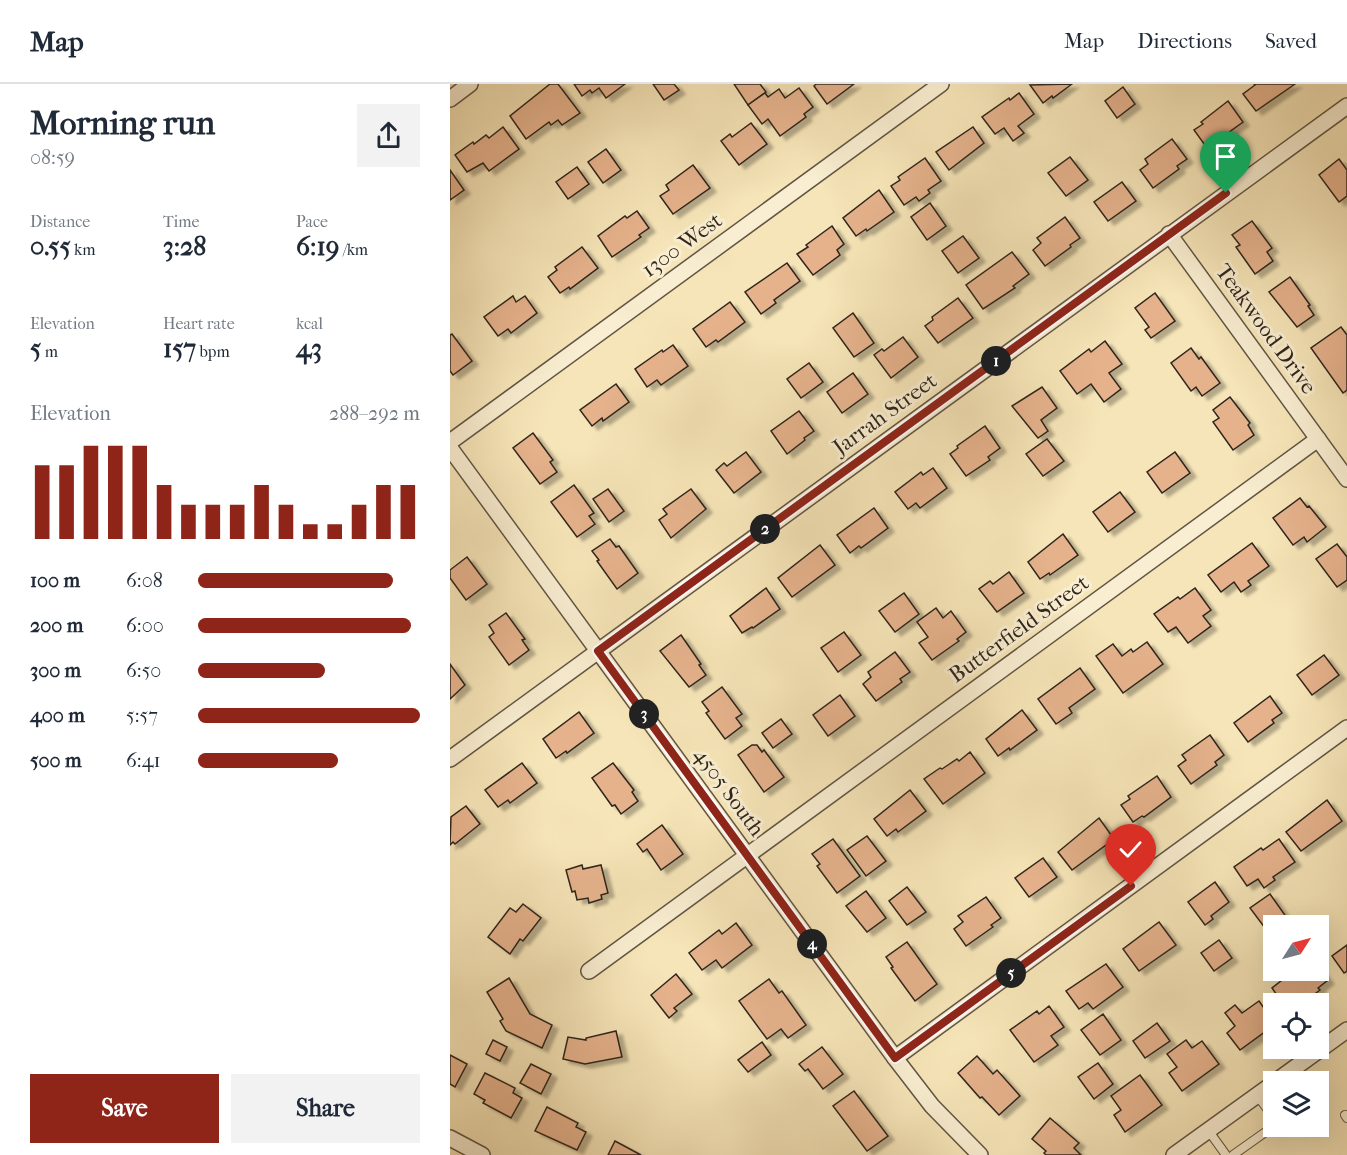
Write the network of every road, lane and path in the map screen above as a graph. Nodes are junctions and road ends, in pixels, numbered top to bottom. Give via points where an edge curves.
1 (470, 84) edge
2 (941, 84) edge
3 (450, 99) edge
4 (1347, 106) edge
5 (1170, 234) junction
6 (1318, 439) junction
7 (450, 442) edge
8 (450, 448) edge
9 (1347, 479) edge
10 (598, 651) junction
11 (1347, 728) edge
12 (450, 759) edge
13 (746, 855) junction
14 (589, 971) dead end
15 (1347, 1030) edge
16 (895, 1058) junction
17 (1289, 1071) edge
18 (1263, 1090) edge
19 (1257, 1095) junction
20 (1263, 1103) edge
21 (1208, 1130) junction
22 (1263, 1134) edge
23 (450, 1138) edge
24 (1179, 1154) edge
25 (482, 1155) edge
26 (980, 1155) edge
27 (1226, 1155) edge
28 (1233, 1155) edge

1 - 3 street
2 - 7 street, 1300 West
4 - 5 street, Jarrah Street
5 - 6 street, Teakwood Drive
5 - 10 street, Jarrah Street
6 - 9 street, Teakwood Drive
6 - 13 street, Butterfield Street
8 - 10 street, 4505 South
10 - 12 street, Jarrah Street
10 - 13 street, 4505 South
11 - 16 street
13 - 14 street, Butterfield Street
13 - 16 street, 4505 South
15 - 17 street
16 - 26 street, 4505 South via 932,1106
18 - 19 street
19 - 20 lane
19 - 21 street
21 - 24 street
21 - 27 lane
22 - 28 lane
23 - 25 street

